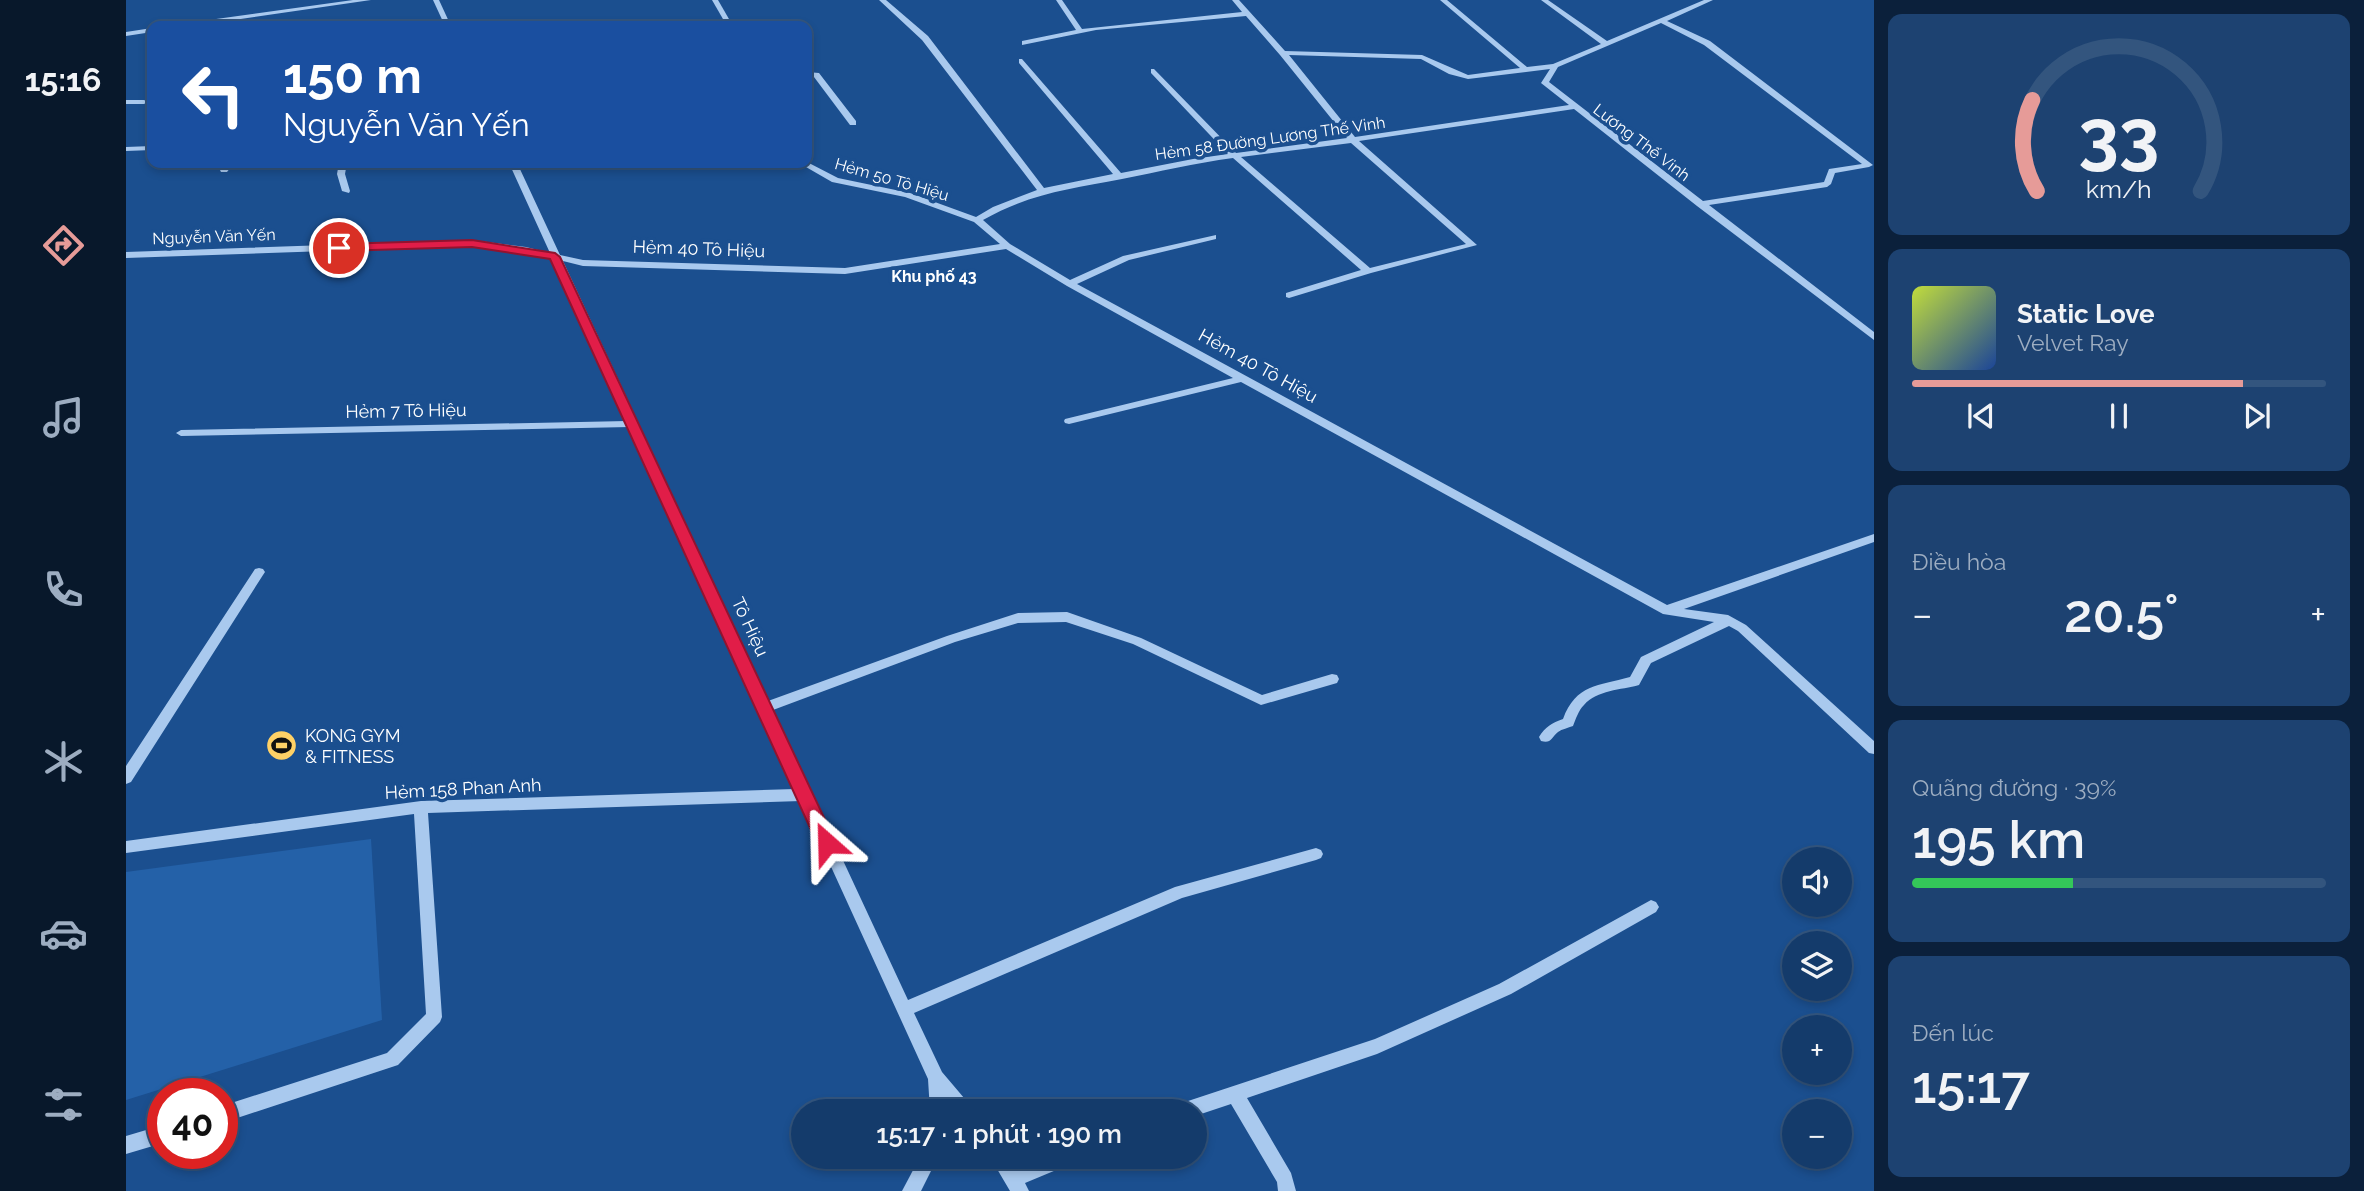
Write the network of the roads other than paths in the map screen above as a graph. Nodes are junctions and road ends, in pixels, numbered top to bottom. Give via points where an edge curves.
1 (368, 0) edge
2 (436, 0) edge
3 (715, 0) edge
4 (882, 0) edge
5 (1059, 0) edge
6 (1235, 0) edge
7 (1443, 0) edge
8 (1544, 0) edge
9 (1706, 1) edge
10 (1246, 14) junction
11 (1660, 20) junction
12 (244, 21) edge
13 (446, 21) edge
14 (727, 21) edge
15 (147, 31) edge
16 (1080, 31) junction
17 (126, 34) edge
18 (1025, 43) dead end
19 (1605, 44) junction
20 (1283, 53) junction
21 (1022, 61) dead end
22 (1555, 66) junction
23 (1526, 70) junction
24 (1154, 71) dead end
25 (812, 75) edge
26 (126, 102) edge
27 (144, 102) dead end
28 (1573, 107) junction
29 (853, 123) dead end
30 (1353, 140) junction
31 (147, 148) edge
32 (126, 149) edge
33 (1234, 155) junction
34 (342, 168) edge
35 (515, 168) edge
36 (812, 168) edge
37 (1120, 177) junction
38 (346, 191) dead end
39 (1042, 191) junction
40 (1700, 204) junction
41 (977, 220) junction
42 (1213, 237) dead end
43 (1007, 246) junction
44 (126, 255) edge
45 (555, 257) junction
46 (1368, 271) junction
47 (1070, 284) junction
48 (1289, 295) dead end
49 (1874, 337) edge
50 (1245, 378) junction
51 (1069, 421) dead end
52 (633, 424) junction
53 (181, 433) dead end
54 (1874, 538) edge
55 (259, 572) dead end
56 (1667, 611) junction
57 (1728, 620) junction
58 (1332, 679) dead end
59 (764, 708) junction
60 (1546, 737) dead end
61 (1874, 749) edge
62 (126, 778) edge
63 (804, 795) junction
64 (421, 807) junction
65 (126, 847) edge
66 (1317, 854) dead end
67 (1651, 907) dead end
68 (904, 1010) junction
69 (936, 1078) junction
70 (1235, 1095) junction
71 (937, 1099) edge
72 (954, 1099) edge
73 (1207, 1104) edge
74 (238, 1110) edge
75 (147, 1139) edge
76 (126, 1145) edge
77 (923, 1169) edge
78 (1006, 1169) edge
79 (1045, 1169) edge
80 (1016, 1185) edge
81 (911, 1191) edge
82 (1287, 1191) edge

1 - 12 street
2 - 13 street
3 - 14 street
4 - 39 street via 925,38
5 - 16 street
6 - 10 street
7 - 23 street
8 - 19 street
9 - 11 street
10 - 16 street
10 - 20 street
11 - 19 street
11 - 40 street via 1707,43 1869,165 1832,171 1827,184
15 - 17 street
16 - 18 street
19 - 22 street
20 - 23 street via 1422,57 1468,77
20 - 30 street
21 - 37 street
22 - 23 street
22 - 28 street, Lương Thế Vinh via 1545,83
24 - 33 street
25 - 29 street
26 - 27 street
28 - 30 street, Hẻm 58 Đường Lương Thế Vinh
28 - 40 street, Lương Thế Vinh
30 - 33 street, Hẻm 58 Đường Lương Thế Vinh
30 - 46 street via 1473,245
31 - 32 street
33 - 37 street, Hẻm 58 Đường Lương Thế Vinh
33 - 46 street
34 - 38 street
35 - 45 street, Tô Hiệu
36 - 41 street, Hẻm 50 Tô Hiệu via 835,180 907,195
37 - 39 street, Hẻm 58 Đường Lương Thế Vinh
39 - 41 street, Hẻm 58 Đường Lương Thế Vinh
40 - 49 street, Lương Thế Vinh
41 - 43 street, Hẻm 50 Tô Hiệu
42 - 47 street via 1126,258
43 - 45 street, Hẻm 40 Tô Hiệu via 845,271 583,262
43 - 47 street, Hẻm 40 Tô Hiệu
44 - 45 street, Nguyễn Văn Yến via 472,243
45 - 52 street, Tô Hiệu
46 - 48 street
47 - 50 street, Hẻm 40 Tô Hiệu
50 - 51 street
50 - 56 street, Hẻm 40 Tô Hiệu
52 - 53 street, Hẻm 7 Tô Hiệu
52 - 59 street, Tô Hiệu
54 - 56 street
55 - 62 street
56 - 57 street, Hẻm 40 Tô Hiệu
57 - 60 street via 1646,660 1634,681 1591,690 1574,704 1568,722
57 - 61 street, Hẻm 40 Tô Hiệu
58 - 59 street via 1261,700 1137,641 1067,617 1018,618
59 - 63 street, Tô Hiệu
63 - 64 street, Hẻm 158 Phan Anh
63 - 68 street, Tô Hiệu
64 - 65 street, Hẻm 158 Phan Anh
64 - 74 street via 434,1017 393,1059
66 - 68 street via 1180,892
67 - 70 street via 1494,994 1377,1046
68 - 69 street, Tô Hiệu
69 - 71 street, Tô Hiệu
69 - 72 street
70 - 73 street
70 - 82 street
75 - 76 street
77 - 81 street
78 - 80 street
79 - 80 street

